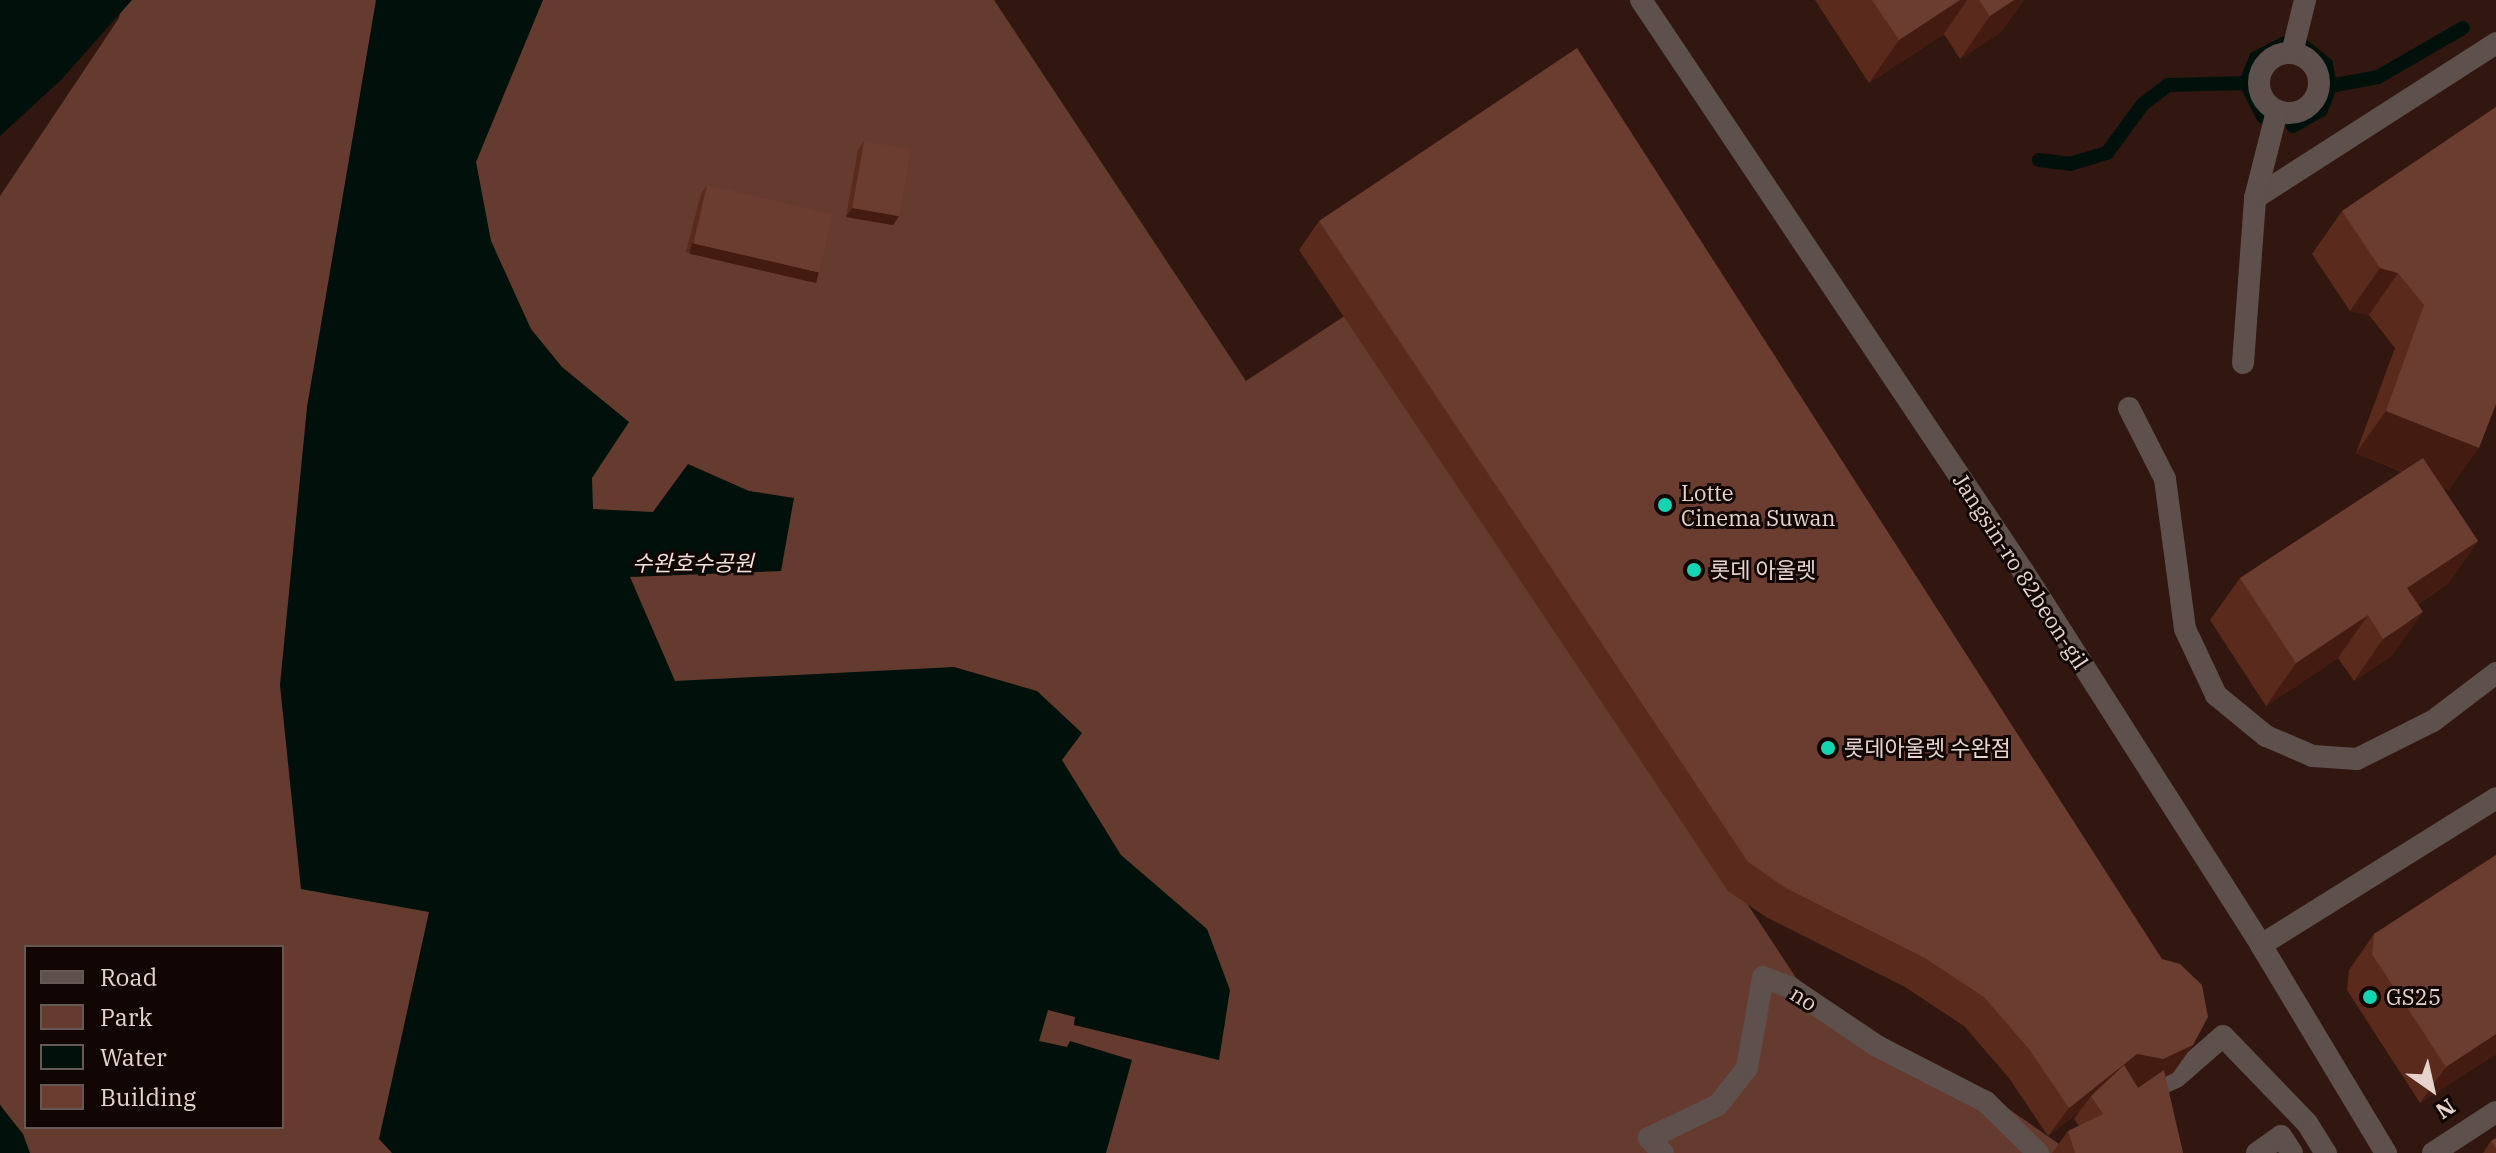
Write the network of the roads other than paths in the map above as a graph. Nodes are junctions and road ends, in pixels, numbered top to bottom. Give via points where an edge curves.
1 (1641, 0) edge
2 (2305, 0) edge
3 (2496, 43) edge
4 (2292, 53) junction
5 (2277, 111) junction
6 (2255, 198) junction
7 (2243, 363) dead end
8 (2129, 408) dead end
9 (2496, 673) edge
10 (2496, 798) edge
11 (2261, 945) junction
12 (2116, 1104) edge
13 (2496, 1112) edge
14 (1663, 1153) edge
15 (2038, 1153) edge
16 (2257, 1153) edge
17 (2292, 1153) edge
18 (2326, 1153) edge
19 (2386, 1153) edge
20 (2433, 1153) edge

1 - 11 street, Jangsin-ro 82beon-gil via 2023,571
2 - 4 street
3 - 6 street
4 - 5 street via 2276,55 2259,76 2264,101
4 - 5 street via 2313,64 2318,90 2302,110
5 - 6 street
6 - 7 street
8 - 9 street via 2165,479 2185,629 2216,695 2266,736 2313,756 2357,759 2433,721
10 - 11 street
11 - 19 street, Jangsin-ro 82beon-gil
12 - 18 street via 2176,1077 2223,1036 2307,1123
13 - 20 street
14 - 15 street, no via 1649,1138 1718,1105 1747,1068 1763,977 1791,988 1877,1046 1986,1102
16 - 17 street via 2281,1136

